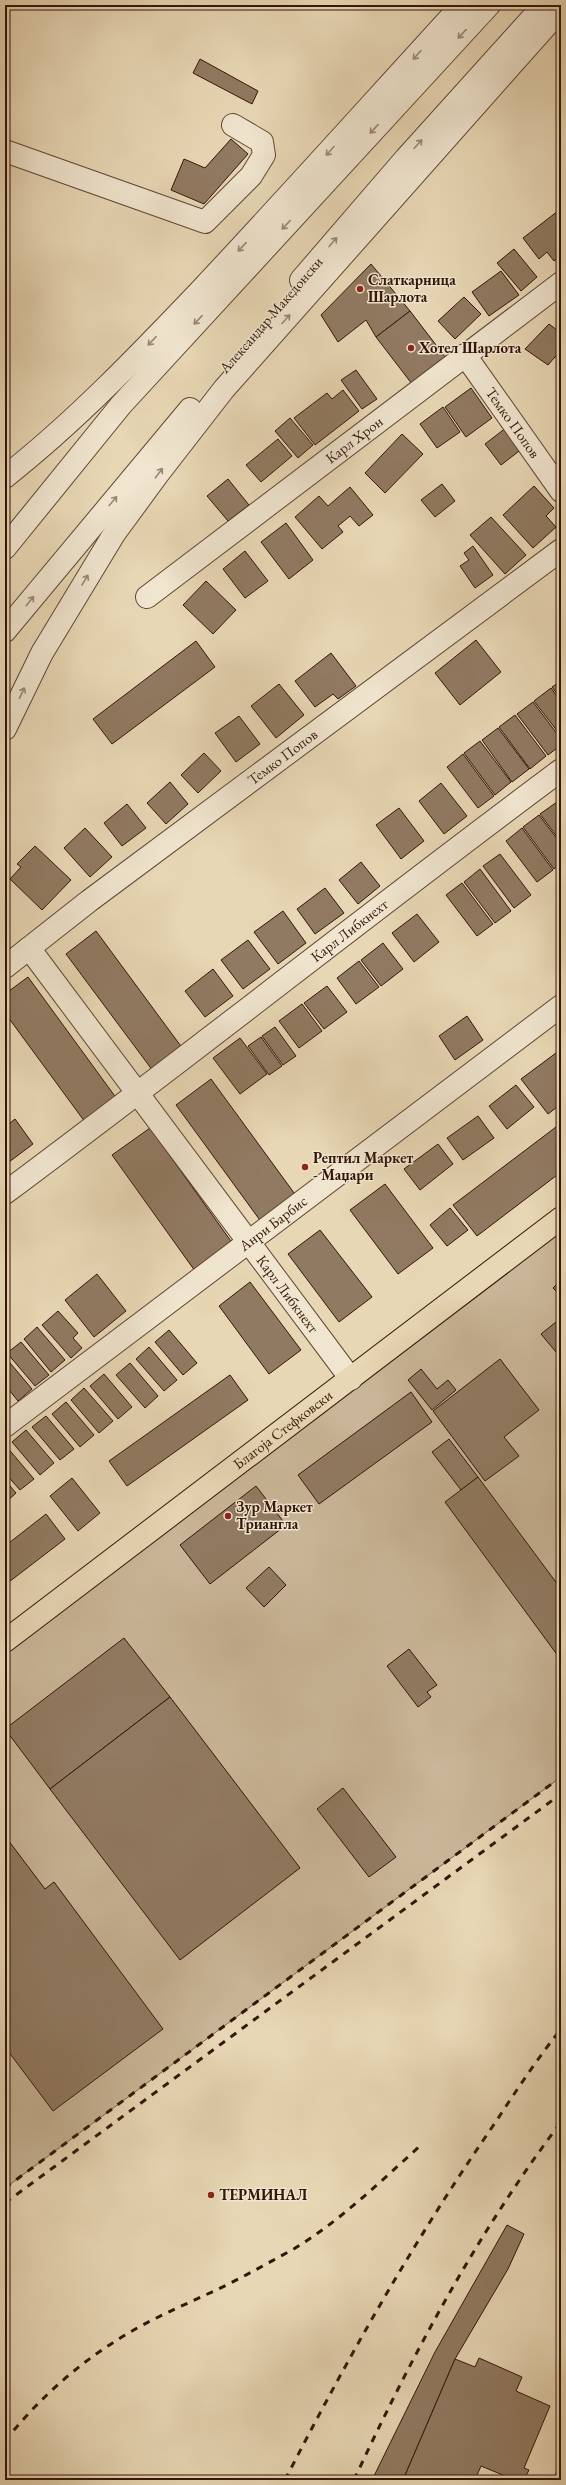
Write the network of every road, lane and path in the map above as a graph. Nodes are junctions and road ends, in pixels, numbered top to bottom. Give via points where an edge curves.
1 (462, 5) edge
2 (489, 5) edge
3 (544, 5) edge
4 (561, 9) edge
5 (233, 125) dead end
6 (5, 150) edge
7 (561, 283) edge
8 (465, 355) junction
9 (5, 477) edge
10 (561, 490) edge
11 (5, 548) edge
12 (561, 550) edge
13 (147, 597) dead end
14 (5, 631) edge
15 (5, 729) edge
16 (561, 770) edge
17 (29, 948) junction
18 (5, 967) edge
19 (561, 1006) edge
20 (139, 1094) junction
21 (5, 1193) edge
22 (561, 1218) edge
23 (249, 1241) junction
24 (351, 1379) junction
25 (5, 1426) edge
26 (5, 1641) edge

1 -> 9 street via 251,237 124,370 35,454
2 -> 11 street via 121,405
14 -> 3 street, Александар Македонски via 68,553 406,158
15 -> 4 street via 50,640 114,534 224,389
5 - 6 street via 262,142 264,155 251,176 205,222
7 - 8 street, Карл Хрон
8 - 10 street, Темко Попов
8 - 13 street, Карл Хрон
12 - 17 street, Темко Попов
16 - 20 street, Карл Либкнехт via 382,904
17 - 18 street, Темко Попов
17 - 20 street, Карл Либкнехт
19 - 23 street, Анри Барбис
20 - 21 street, Карл Либкнехт
20 - 23 street, Карл Либкнехт
22 - 24 main road, Благоја Стефковски
23 - 24 street, Карл Либкнехт
23 - 25 street, Анри Барбис
24 - 26 main road, Благоја Стефковски

